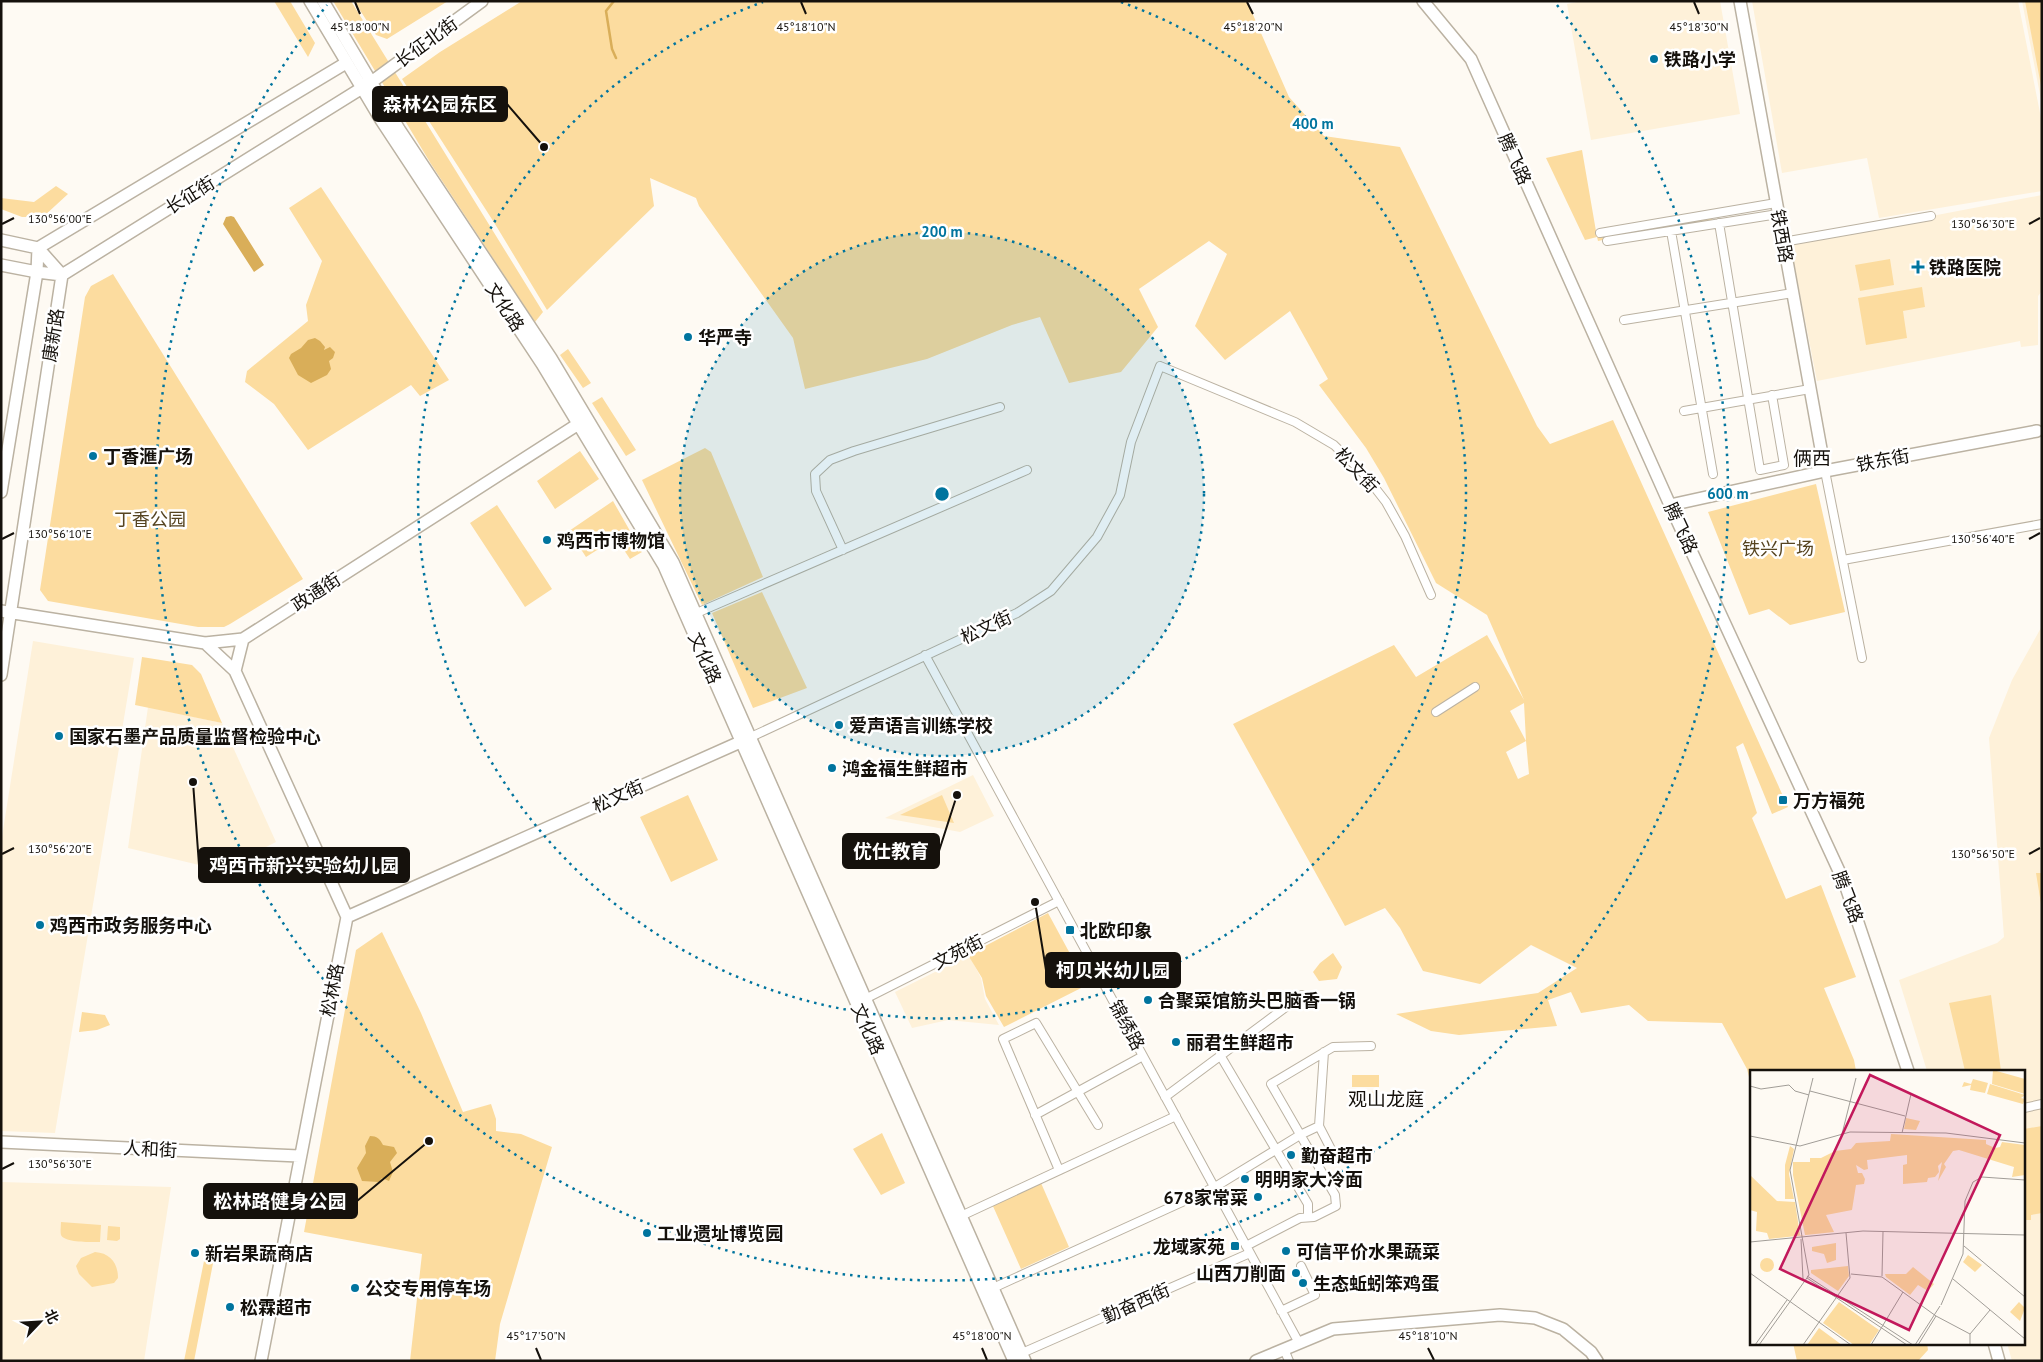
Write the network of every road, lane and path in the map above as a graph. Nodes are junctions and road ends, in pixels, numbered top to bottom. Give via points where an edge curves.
1 (310, 1) edge
2 (323, 1) edge
3 (482, 1) edge
4 (1423, 1) edge
5 (1740, 1) edge
6 (346, 63) junction
7 (365, 86) junction
8 (1777, 208) junction
9 (1931, 216) dead end
10 (1719, 223) junction
11 (1671, 231) junction
12 (1600, 233) dead end
13 (1, 240) edge
14 (1607, 241) dead end
15 (1783, 242) junction
16 (38, 248) junction
17 (1, 265) edge
18 (36, 272) junction
19 (62, 275) junction
20 (1792, 293) junction
21 (1732, 302) junction
22 (1684, 310) junction
23 (1624, 320) dead end
24 (1810, 389) junction
25 (1772, 395) junction
26 (1748, 400) junction
27 (1000, 407) dead end
28 (1701, 408) junction
29 (1684, 411) dead end
30 (582, 421) junction
31 (2037, 431) dead end
32 (1028, 470) dead end
33 (1825, 471) junction
34 (1713, 474) dead end
35 (1, 492) edge
36 (1670, 505) junction
37 (2042, 524) edge
38 (843, 550) junction
39 (1843, 560) junction
40 (1431, 595) dead end
41 (6, 611) edge
42 (692, 616) junction
43 (243, 639) junction
44 (205, 643) junction
45 (926, 655) junction
46 (1862, 658) dead end
47 (235, 671) junction
48 (1, 675) edge
49 (1475, 687) dead end
50 (1436, 712) dead end
51 (746, 740) junction
52 (1059, 901) junction
53 (347, 916) junction
54 (1302, 995) dead end
55 (861, 1001) junction
56 (1371, 1046) dead end
57 (1324, 1052) junction
58 (1143, 1056) junction
59 (1220, 1056) junction
60 (1908, 1070) edge
61 (1078, 1092) junction
62 (1165, 1097) junction
63 (2042, 1104) edge
64 (2026, 1108) edge
65 (1035, 1115) junction
66 (1176, 1116) junction
67 (1098, 1125) dead end
68 (1319, 1126) junction
69 (1300, 1135) junction
70 (1, 1142) edge
71 (1333, 1153) dead end
72 (300, 1156) junction
73 (1059, 1170) junction
74 (1214, 1187) junction
75 (961, 1216) junction
76 (1308, 1217) junction
77 (1248, 1250) junction
78 (1301, 1266) dead end
79 (993, 1288) junction
80 (1281, 1311) junction
81 (1299, 1343) junction
82 (1994, 1344) edge
83 (1284, 1350) junction
84 (1020, 1358) edge
85 (260, 1361) edge
86 (1256, 1361) edge
87 (1289, 1361) edge
88 (1597, 1361) edge
89 (1999, 1361) edge

1 - 6 street, 文化路
2 - 7 street, 文化路
3 - 7 street, 长征北街
4 - 36 street, 腾飞路 via 1471,59
5 - 8 street, 铁西路
6 - 7 street, 文化路
6 - 16 street, 长征街
7 - 19 street, 长征街
7 - 30 street, 文化路 via 399,129 551,358
8 - 10 street
8 - 12 street
8 - 15 street, 铁西路
9 - 15 street
10 - 11 street
10 - 21 street
11 - 14 street
11 - 22 street
13 - 16 street
15 - 20 street, 铁西路
16 - 18 street, 康新路
16 - 19 street
17 - 18 street
18 - 19 street
18 - 35 street, 康新路
19 - 41 street, 康新路
20 - 21 street
20 - 24 street, 铁西路
21 - 22 street
21 - 26 street
22 - 23 street
22 - 28 street
24 - 25 street
24 - 33 street, 铁西路
25 - 26 street
25 - 26 street via 1784,465 1776,467 1760,470
26 - 28 street
27 - 38 street via 830,460 815,474 816,491
28 - 29 street
28 - 34 street
30 - 42 street, 文化路 via 673,562
30 - 43 street, 政通街
31 - 33 street, 铁东街
32 - 38 street
33 - 36 street, 铁东街
33 - 39 street
36 - 60 street, 腾飞路 via 1845,884
37 - 39 street
38 - 42 street
39 - 46 street
40 - 45 street, 松文街 via 1386,502 1365,475 1334,445 1295,422 1160,366 1130,442 1120,495 1097,537 1077,562 1051,591 1017,613
41 - 44 street, 政通街
41 - 48 street, 康新路
42 - 51 street, 文化路
43 - 44 street, 政通街
43 - 47 street
44 - 47 street
45 - 51 street, 松文街
45 - 52 street, 锦绣路
47 - 53 street
49 - 50 street
51 - 53 street, 松文街
51 - 55 street, 文化路
52 - 55 street, 文苑街
52 - 58 street, 锦绣路
53 - 72 street, 松林路
54 - 59 street
55 - 75 street, 文化路
55 - 84 street, 文化路
56 - 57 street via 1333,1047
57 - 68 street
57 - 69 street via 1271,1084
58 - 61 street
58 - 62 street, 锦绣路
59 - 62 street
59 - 76 street via 1308,1204
61 - 65 street
61 - 65 street via 1036,1023 1003,1039
61 - 67 street
62 - 66 street, 锦绣路
63 - 64 street
65 - 73 street
66 - 73 street
66 - 74 street, 锦绣路
68 - 69 street
68 - 71 street
69 - 74 street
69 - 76 street, 勤奋西街 via 1335,1195 1336,1206
70 - 72 street, 人和街
72 - 85 street, 松林路
73 - 75 street
74 - 77 street, 锦绣路
74 - 79 street
75 - 79 street, 文化路
76 - 77 street, 勤奋西街 via 1300,1218
77 - 80 street, 锦绣路
77 - 84 street, 勤奋西街
78 - 80 street via 1315,1295
79 - 84 street, 文化路
80 - 81 street, 锦绣路
81 - 83 street
81 - 88 street via 1333,1329 1500,1315 1535,1318 1562,1329 1591,1352
82 - 89 street
83 - 86 street
83 - 87 street

